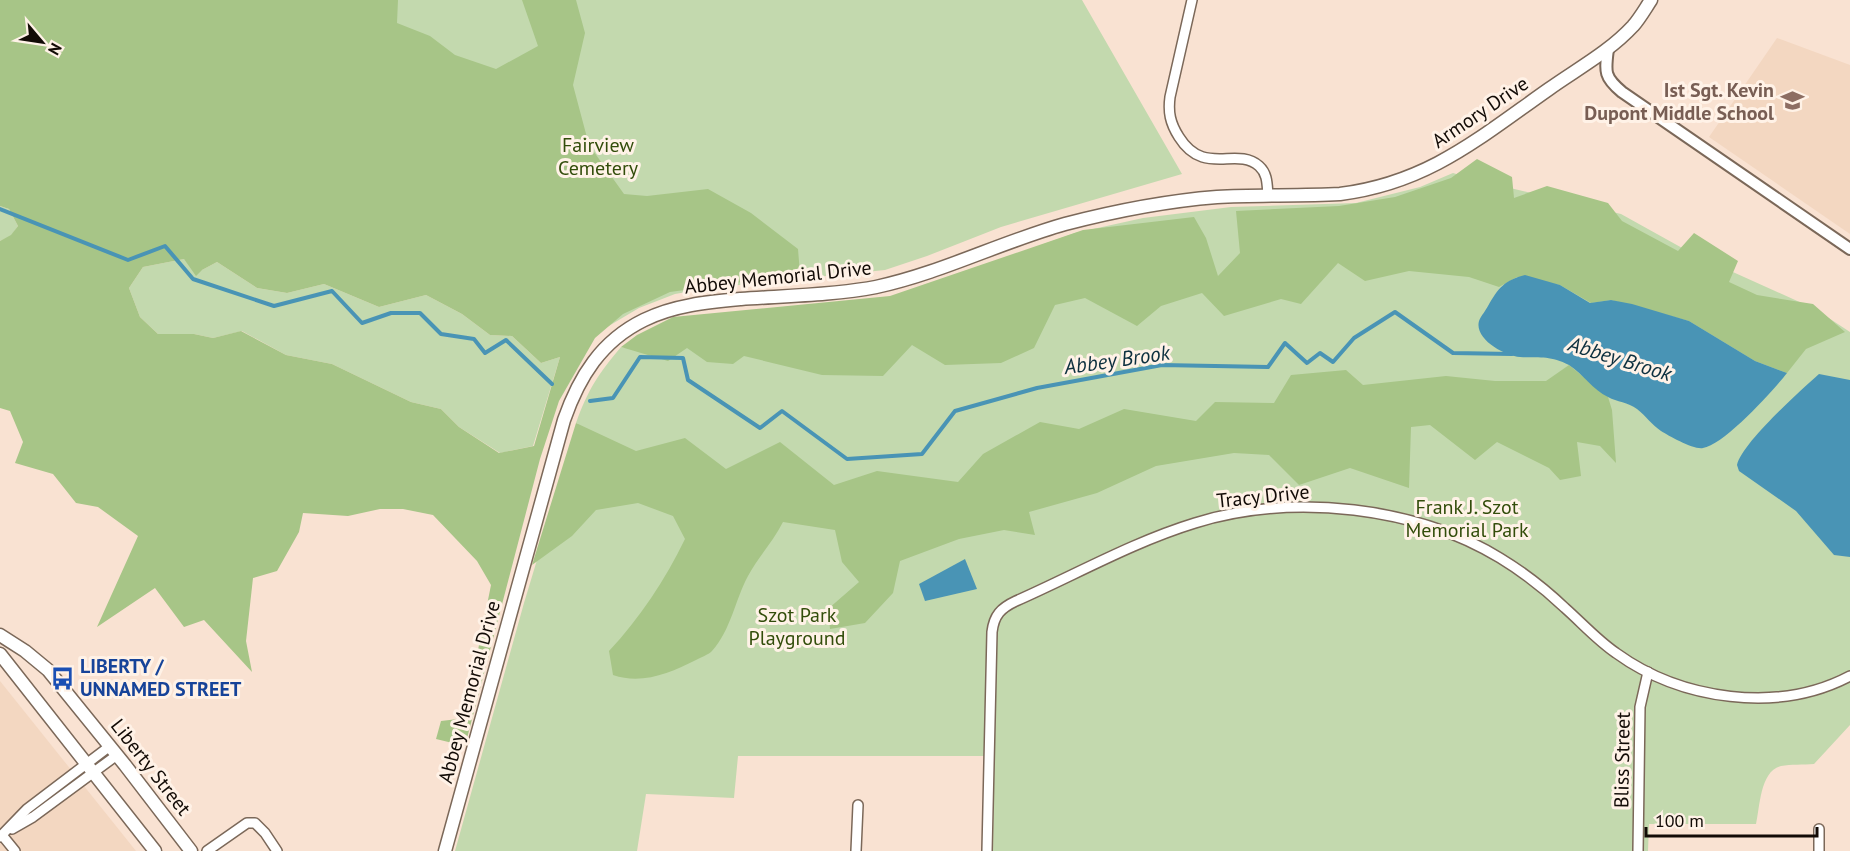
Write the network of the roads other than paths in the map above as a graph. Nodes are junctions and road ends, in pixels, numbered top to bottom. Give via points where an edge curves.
1 (1192, 0) edge
2 (1647, 1) edge
3 (1608, 49) junction
4 (1268, 196) junction
5 (1850, 249) edge
6 (0, 635) edge
7 (0, 654) edge
8 (1648, 672) junction
9 (1850, 676) edge
10 (113, 750) junction
11 (90, 768) junction
12 (858, 805) dead end
13 (1819, 829) dead end
14 (1, 836) edge
15 (15, 851) edge
16 (155, 851) edge
17 (191, 851) edge
18 (207, 851) edge
19 (277, 851) edge
20 (445, 851) edge
21 (856, 851) edge
22 (987, 851) edge
23 (1638, 851) edge
24 (1819, 851) edge

1 - 4 street via 1170,97 1172,123 1186,147 1197,155 1256,164 1265,174
2 - 3 main road, Armory Drive via 1633,26
3 - 4 main road, Armory Drive via 1462,151 1424,171 1359,192
3 - 5 street via 1605,69 1609,80 1622,92
4 - 20 main road, Abbey Memorial Drive via 1189,200 1100,216 1034,234 896,282 853,290 686,306 645,319 620,335 583,376 564,420
6 - 10 main road, Liberty Street via 48,670
7 - 11 main road
8 - 9 street, Tracy Drive via 1681,686 1738,697 1790,695
8 - 22 street, Tracy Drive via 1617,654 1521,572 1454,535 1407,520 1353,510 1300,507 1251,511 1196,522 1016,601 994,618
8 - 23 street, Bliss Street via 1640,707
10 - 11 street
10 - 17 main road, Liberty Street
11 - 14 street via 27,809
11 - 16 main road
12 - 21 street
13 - 24 street
14 - 15 street
18 - 19 street via 250,823 265,833

